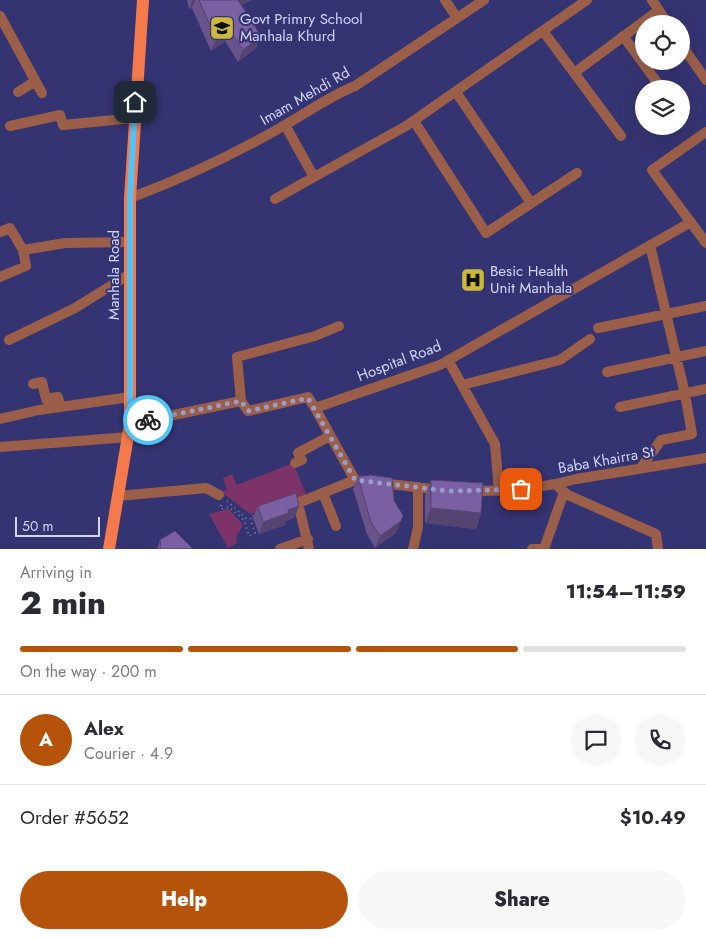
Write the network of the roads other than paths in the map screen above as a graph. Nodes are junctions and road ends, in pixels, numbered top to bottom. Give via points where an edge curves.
1 (143, 0) edge
2 (445, 0) edge
3 (484, 0) edge
4 (587, 0) edge
5 (652, 0) edge
6 (659, 10) junction
7 (662, 15) edge
8 (0, 16) edge
9 (457, 18) junction
10 (544, 31) junction
11 (623, 36) junction
12 (690, 57) edge
13 (574, 73) junction
14 (655, 80) edge
15 (706, 80) edge
16 (34, 82) junction
17 (18, 92) dead end
18 (456, 92) junction
19 (42, 94) dead end
20 (134, 118) junction
21 (414, 121) junction
22 (285, 125) junction
23 (10, 126) dead end
24 (706, 132) edge
25 (620, 136) dead end
26 (578, 173) dead end
27 (314, 177) junction
28 (130, 198) junction
29 (275, 199) dead end
30 (531, 202) junction
31 (691, 222) junction
32 (0, 232) edge
33 (130, 242) junction
34 (706, 243) edge
35 (650, 245) junction
36 (23, 250) junction
37 (130, 274) junction
38 (0, 277) edge
39 (706, 306) edge
40 (667, 314) junction
41 (339, 326) dead end
42 (598, 328) dead end
43 (590, 339) dead end
44 (9, 340) dead end
45 (706, 351) edge
46 (677, 357) junction
47 (448, 360) junction
48 (607, 372) dead end
49 (33, 384) dead end
50 (462, 385) junction
51 (706, 389) edge
52 (685, 394) junction
53 (130, 396) junction
54 (241, 401) junction
55 (60, 406) junction
56 (620, 407) dead end
57 (316, 408) junction
58 (0, 419) edge
59 (130, 424) junction
60 (330, 436) junction
61 (129, 437) junction
62 (0, 447) edge
63 (706, 458) edge
64 (295, 463) dead end
65 (640, 469) junction
66 (355, 480) junction
67 (418, 487) junction
68 (560, 488) junction
69 (499, 491) junction
70 (323, 493) junction
71 (219, 495) road end
72 (118, 496) junction
73 (336, 526) dead end
74 (308, 544) edge
75 (109, 549) edge
76 (280, 549) edge
77 (413, 549) edge
78 (532, 549) edge
79 (539, 549) edge
80 (544, 549) edge
81 (658, 549) edge

1 - 20 main road, Manhala Road
2 - 9 street
3 - 9 street, Imam Mehdi Rd
4 - 10 street
5 - 6 street
6 - 7 street
6 - 11 street
8 - 16 street
9 - 22 street, Imam Mehdi Rd via 355,86
10 - 13 street
10 - 18 street
11 - 13 street
11 - 14 street
12 - 15 street
13 - 25 street
16 - 17 street
16 - 19 street
18 - 21 street
18 - 30 street
20 - 23 street via 63,125 60,115
20 - 28 main road, Manhala Road
21 - 27 street
21 - 30 street via 486,233
22 - 27 street
22 - 28 street, Imam Mehdi Rd via 190,176
24 - 31 street via 652,170
26 - 30 street
27 - 29 street
28 - 33 main road, Manhala Road
31 - 34 street
31 - 35 street, Hospital Road
32 - 36 street via 10,228
33 - 36 street via 65,243
33 - 37 main road, Manhala Road
35 - 40 street
35 - 47 street, Hospital Road
36 - 38 street via 26,266
37 - 44 street via 75,308
37 - 53 main road, Manhala Road
39 - 40 street
40 - 42 street
40 - 46 street
41 - 54 street via 315,336 238,356
43 - 50 street via 560,360
45 - 46 street
46 - 48 street
46 - 52 street
47 - 50 street
47 - 57 street, Hospital Road
49 - 55 street via 42,382 46,400 58,397
50 - 69 street via 495,444
51 - 52 street
52 - 56 street
52 - 65 street via 692,434 662,440
53 - 55 street
53 - 59 main road, Manhala Road
54 - 57 street via 248,411 308,398
54 - 59 street
55 - 58 street
57 - 60 street
59 - 61 main road, Manhala Road
60 - 64 street via 298,453 302,460
60 - 66 street
61 - 62 street
61 - 72 main road, Manhala Road
63 - 65 street, Baba Khairra St
65 - 68 street, Baba Khairra St via 576,479
66 - 67 street, Baba Khairra St
66 - 70 street
67 - 69 street, Baba Khairra St
67 - 77 street via 418,527
68 - 69 street, Baba Khairra St
68 - 80 street
68 - 81 street via 656,534
70 - 73 street
70 - 74 street via 298,502
71 - 72 street via 206,488
72 - 75 main road, Manhala Road
74 - 76 street
78 - 79 street

